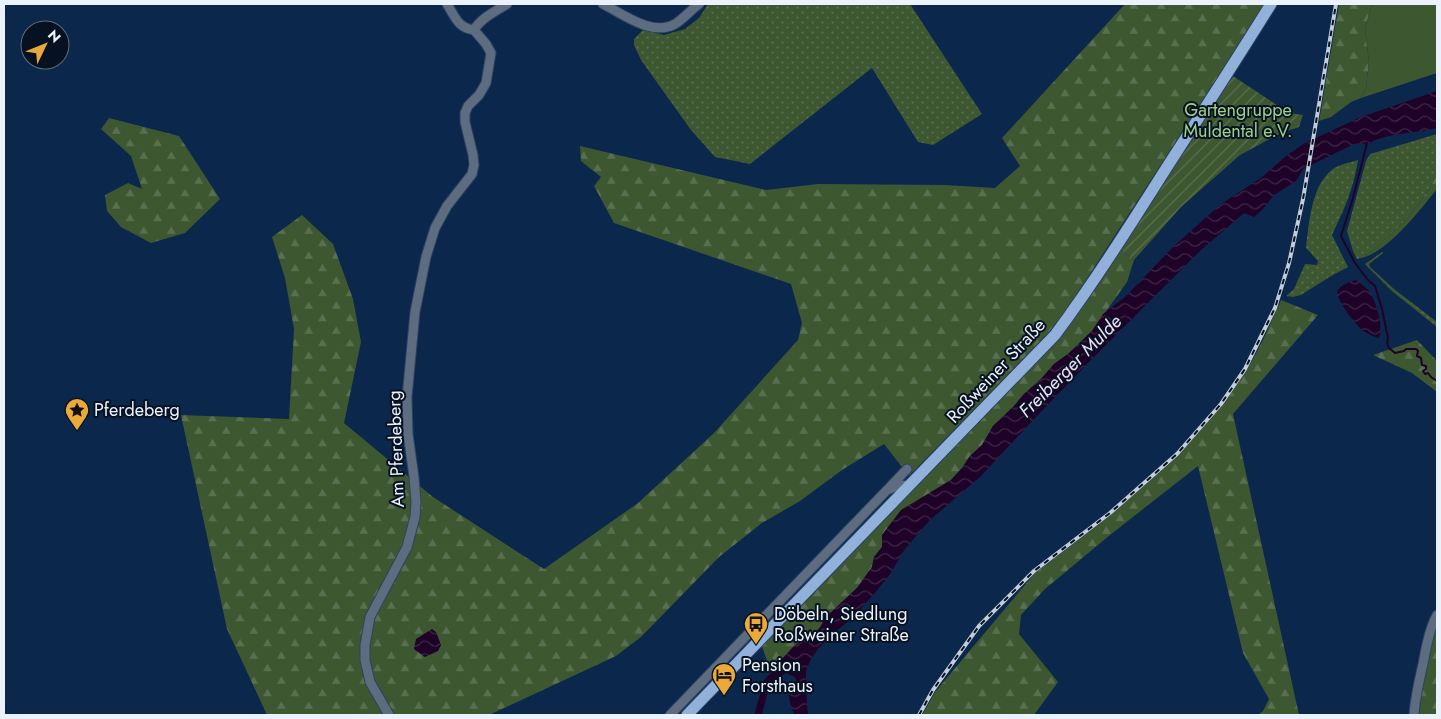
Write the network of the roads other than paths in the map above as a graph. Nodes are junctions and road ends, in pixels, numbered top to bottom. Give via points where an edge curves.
1 (447, 4) edge
2 (507, 4) edge
3 (603, 4) edge
4 (699, 4) edge
5 (1271, 4) edge
6 (474, 30) junction
7 (907, 468) dead end
8 (909, 486) junction
9 (887, 490) junction
10 (1437, 615) edge
11 (733, 650) junction
12 (742, 659) junction
13 (686, 699) junction
14 (691, 711) edge
15 (389, 715) edge
16 (670, 715) edge
17 (1414, 715) edge

1 - 6 street, Am Pferdeberg via 460,25
2 - 6 street
3 - 4 street via 651,28 675,24
5 - 8 main road, Roßweiner Straße via 1072,313 1055,335
6 - 15 street, Am Pferdeberg via 491,53 486,83 465,113 474,165 472,174 447,206 435,228 416,312 407,397 416,502 414,517 407,548 370,618 364,646 370,682
7 - 9 street
8 - 9 street
8 - 12 main road, Roßweiner Straße
9 - 11 street
10 - 17 street via 1429,637
11 - 12 street
11 - 13 street
12 - 14 main road, Roßweiner Straße
13 - 14 street
13 - 16 street

